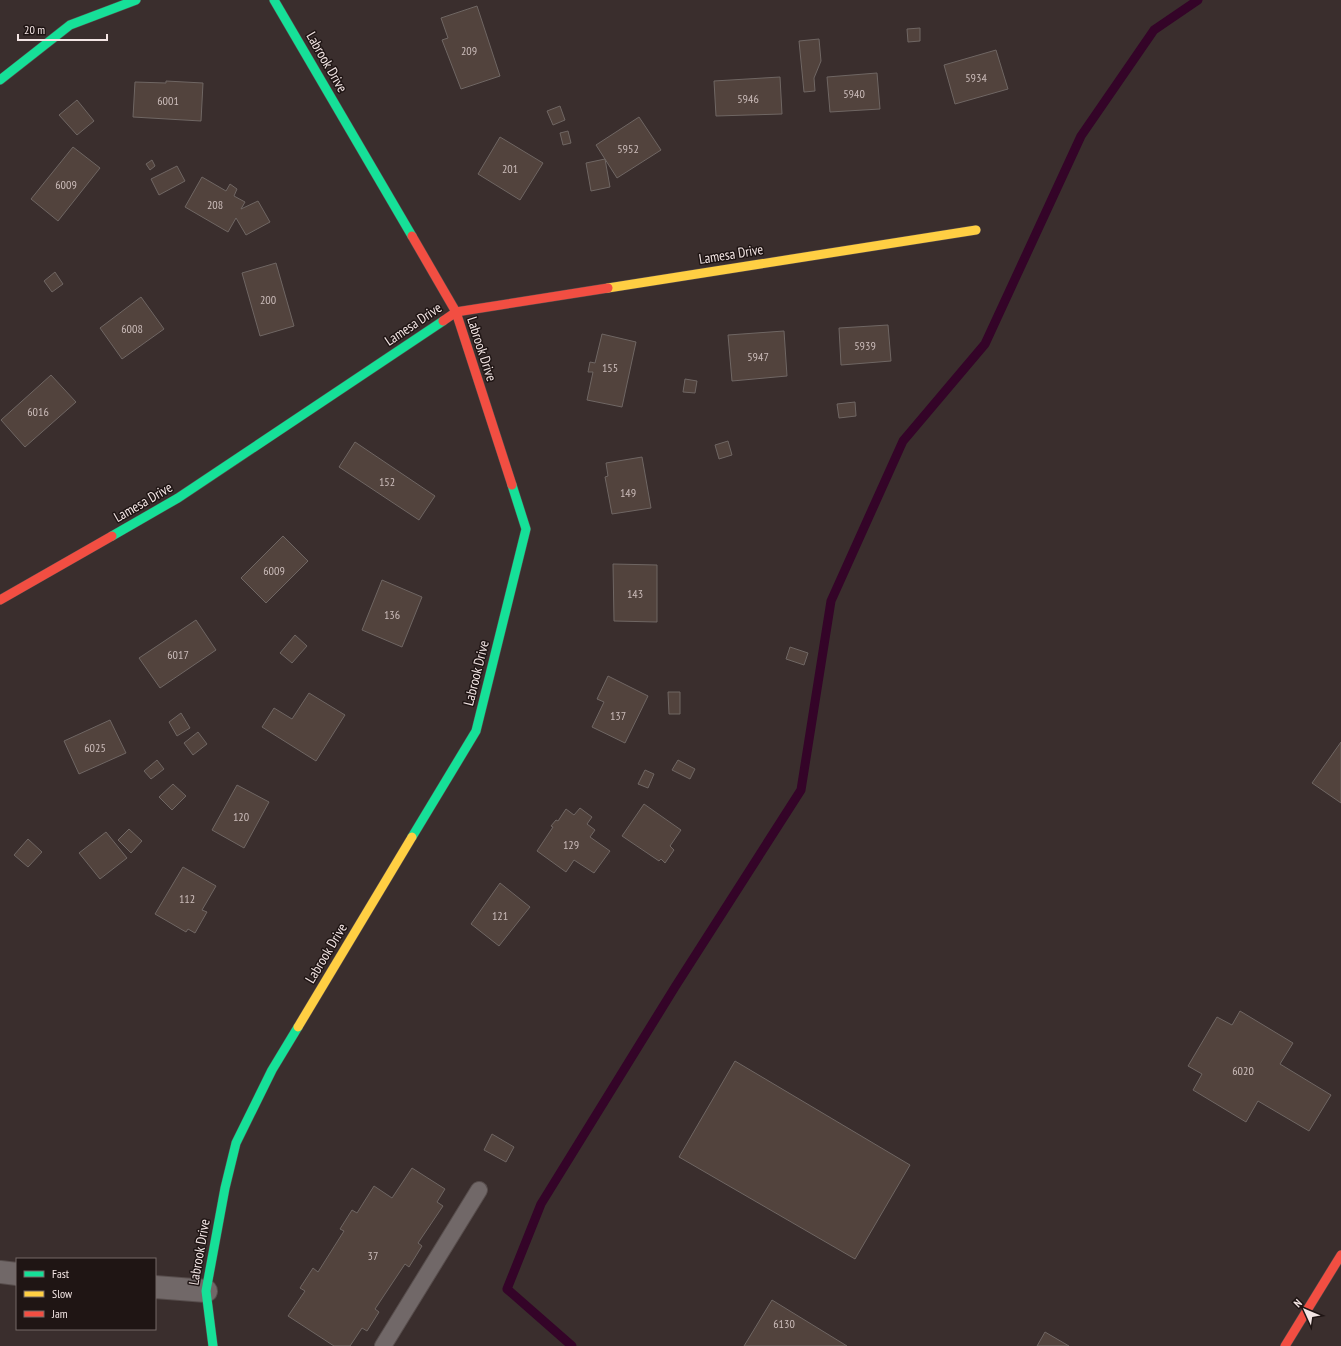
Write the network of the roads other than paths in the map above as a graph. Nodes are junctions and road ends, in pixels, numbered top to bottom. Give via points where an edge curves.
1 (136, 0) edge
2 (274, 0) edge
3 (0, 80) edge
4 (976, 230) dead end
5 (456, 312) junction
6 (0, 600) edge
7 (479, 1190) dead end
8 (1341, 1255) edge
9 (0, 1272) edge
10 (16, 1274) edge
11 (156, 1287) edge
12 (206, 1291) junction
13 (1287, 1345) edge
14 (212, 1346) edge
15 (383, 1346) edge

1 - 3 street via 70,25
2 - 5 street, Labrook Drive
4 - 5 street, Lamesa Drive
5 - 6 street, Lamesa Drive via 178,498
5 - 12 street, Labrook Drive via 526,529 476,731 268,1076 236,1143
7 - 15 lane
8 - 13 street
9 - 10 street
11 - 12 street
12 - 14 street, Labrook Drive

